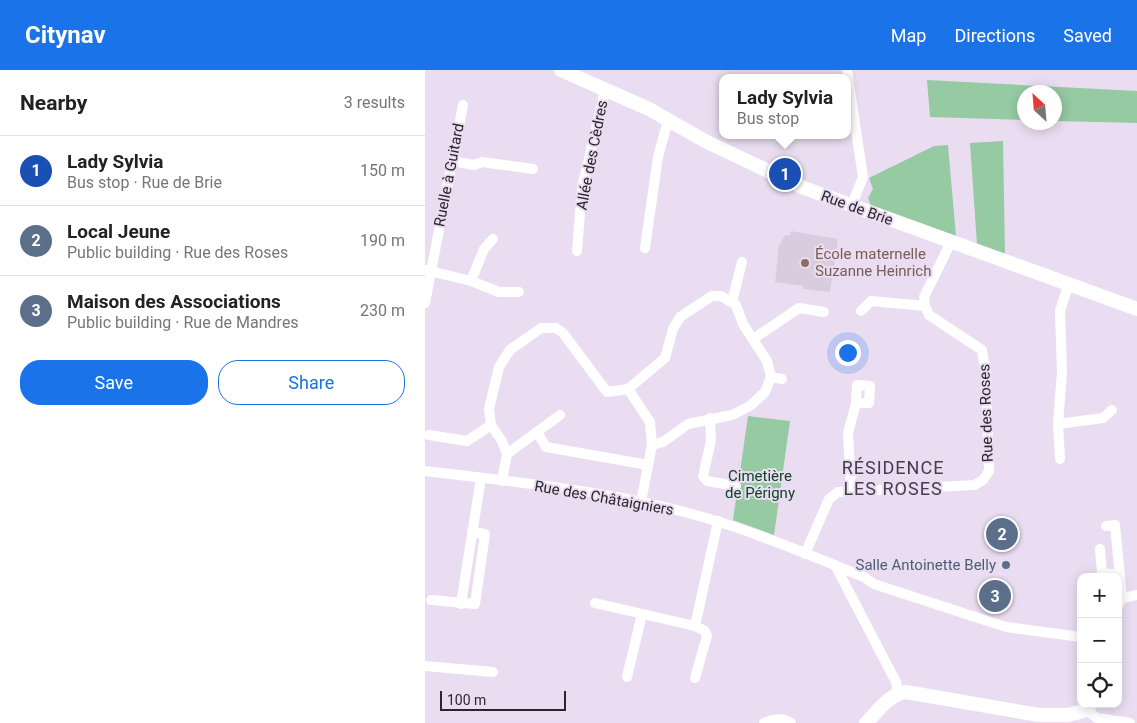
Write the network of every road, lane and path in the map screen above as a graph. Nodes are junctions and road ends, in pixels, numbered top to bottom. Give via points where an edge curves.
1 (570, 72) edge
2 (605, 90) junction
3 (851, 97) edge
4 (463, 106) dead end
5 (668, 120) junction
6 (452, 161) junction
7 (533, 169) dead end
8 (851, 207) junction
9 (493, 239) dead end
10 (951, 242) junction
11 (645, 248) dead end
12 (577, 251) dead end
13 (742, 262) dead end
14 (428, 270) edge
15 (471, 281) junction
16 (1069, 283) junction
17 (519, 292) dead end
18 (733, 302) junction
19 (425, 303) edge
20 (925, 306) junction
21 (1137, 309) edge
22 (861, 311) dead end
23 (825, 312) dead end
24 (753, 339) junction
25 (771, 376) junction
26 (782, 379) dead end
27 (628, 389) junction
28 (856, 403) dead end
29 (1112, 410) dead end
30 (560, 415) dead end
31 (710, 418) junction
32 (1059, 424) junction
33 (491, 425) junction
34 (537, 432) junction
35 (429, 435) dead end
36 (652, 445) junction
37 (507, 454) junction
38 (1059, 459) dead end
39 (648, 465) junction
40 (425, 470) edge
41 (481, 478) junction
42 (502, 481) junction
43 (736, 486) dead end
44 (851, 490) junction
45 (641, 502) junction
46 (718, 521) junction
47 (1106, 526) dead end
48 (1099, 549) dead end
49 (805, 554) junction
50 (835, 565) junction
51 (1103, 573) edge
52 (1120, 573) edge
53 (1137, 595) edge
54 (431, 600) dead end
55 (1122, 601) edge
56 (595, 603) dead end
57 (642, 614) junction
58 (695, 626) junction
59 (1077, 637) edge
60 (425, 666) edge
61 (493, 672) dead end
62 (627, 677) dead end
63 (695, 678) dead end
64 (898, 693) junction
65 (1087, 708) edge
66 (1091, 708) edge
67 (764, 723) edge
68 (791, 723) edge
69 (866, 723) edge
70 (1130, 723) edge

1 - 2 street, Rue de Brie
2 - 5 street, Rue de Brie
2 - 12 street, Allée des Cèdres via 582,188
3 - 8 street via 863,177
4 - 6 street, Ruelle à Guitard
5 - 8 street, Rue de Brie via 754,166
5 - 11 street via 658,157
6 - 7 street
6 - 14 street, Ruelle à Guitard
8 - 10 street, Rue de Brie
9 - 15 street via 484,249
10 - 16 street, Rue de Brie
10 - 20 street via 924,297
13 - 18 street
14 - 15 street
14 - 19 street, Ruelle à Guitard
15 - 17 street via 499,292
16 - 21 street, Rue de Brie
16 - 32 street via 1060,311 1062,372
18 - 24 street
18 - 27 street via 712,296 680,317 673,328 665,358
20 - 22 street via 871,301
20 - 44 street, Rue des Roses via 929,315 982,350 986,373 989,471 975,485
23 - 24 street via 799,308
24 - 25 street via 767,361
25 - 26 street
25 - 31 street via 765,392 750,406 732,415
27 - 33 street via 607,392 563,332 556,328 541,328 510,350 499,366 489,409
27 - 36 street via 650,422
28 - 44 street via 848,433
29 - 32 street via 1103,418
30 - 34 street
31 - 36 street via 688,424 663,442
31 - 43 street via 711,441 703,476 707,481
32 - 38 street
33 - 35 street via 467,441
33 - 37 street
34 - 37 street
34 - 39 street via 546,447
36 - 39 street
37 - 42 street
39 - 45 street
40 - 41 street, Rue des Châtaigniers
41 - 42 street, Rue des Châtaigniers
41 - 54 street via 461,604
42 - 45 street, Rue des Châtaigniers
44 - 49 street, Rue des Roses via 838,492 829,500
45 - 46 street, Rue des Châtaigniers
46 - 49 street, Rue des Châtaigniers
46 - 58 street
47 - 52 street via 1115,525
48 - 51 street
49 - 50 street, Rue des Châtaigniers
50 - 59 street, Rue des Châtaigniers via 905,596 1007,628
50 - 64 street
53 - 55 street
56 - 57 street
57 - 58 street
57 - 62 street
58 - 63 street via 705,631 707,636
60 - 61 street
64 - 65 street via 1039,715 1068,715
64 - 69 street
66 - 70 street via 1097,718
67 - 68 street via 771,719 786,719

